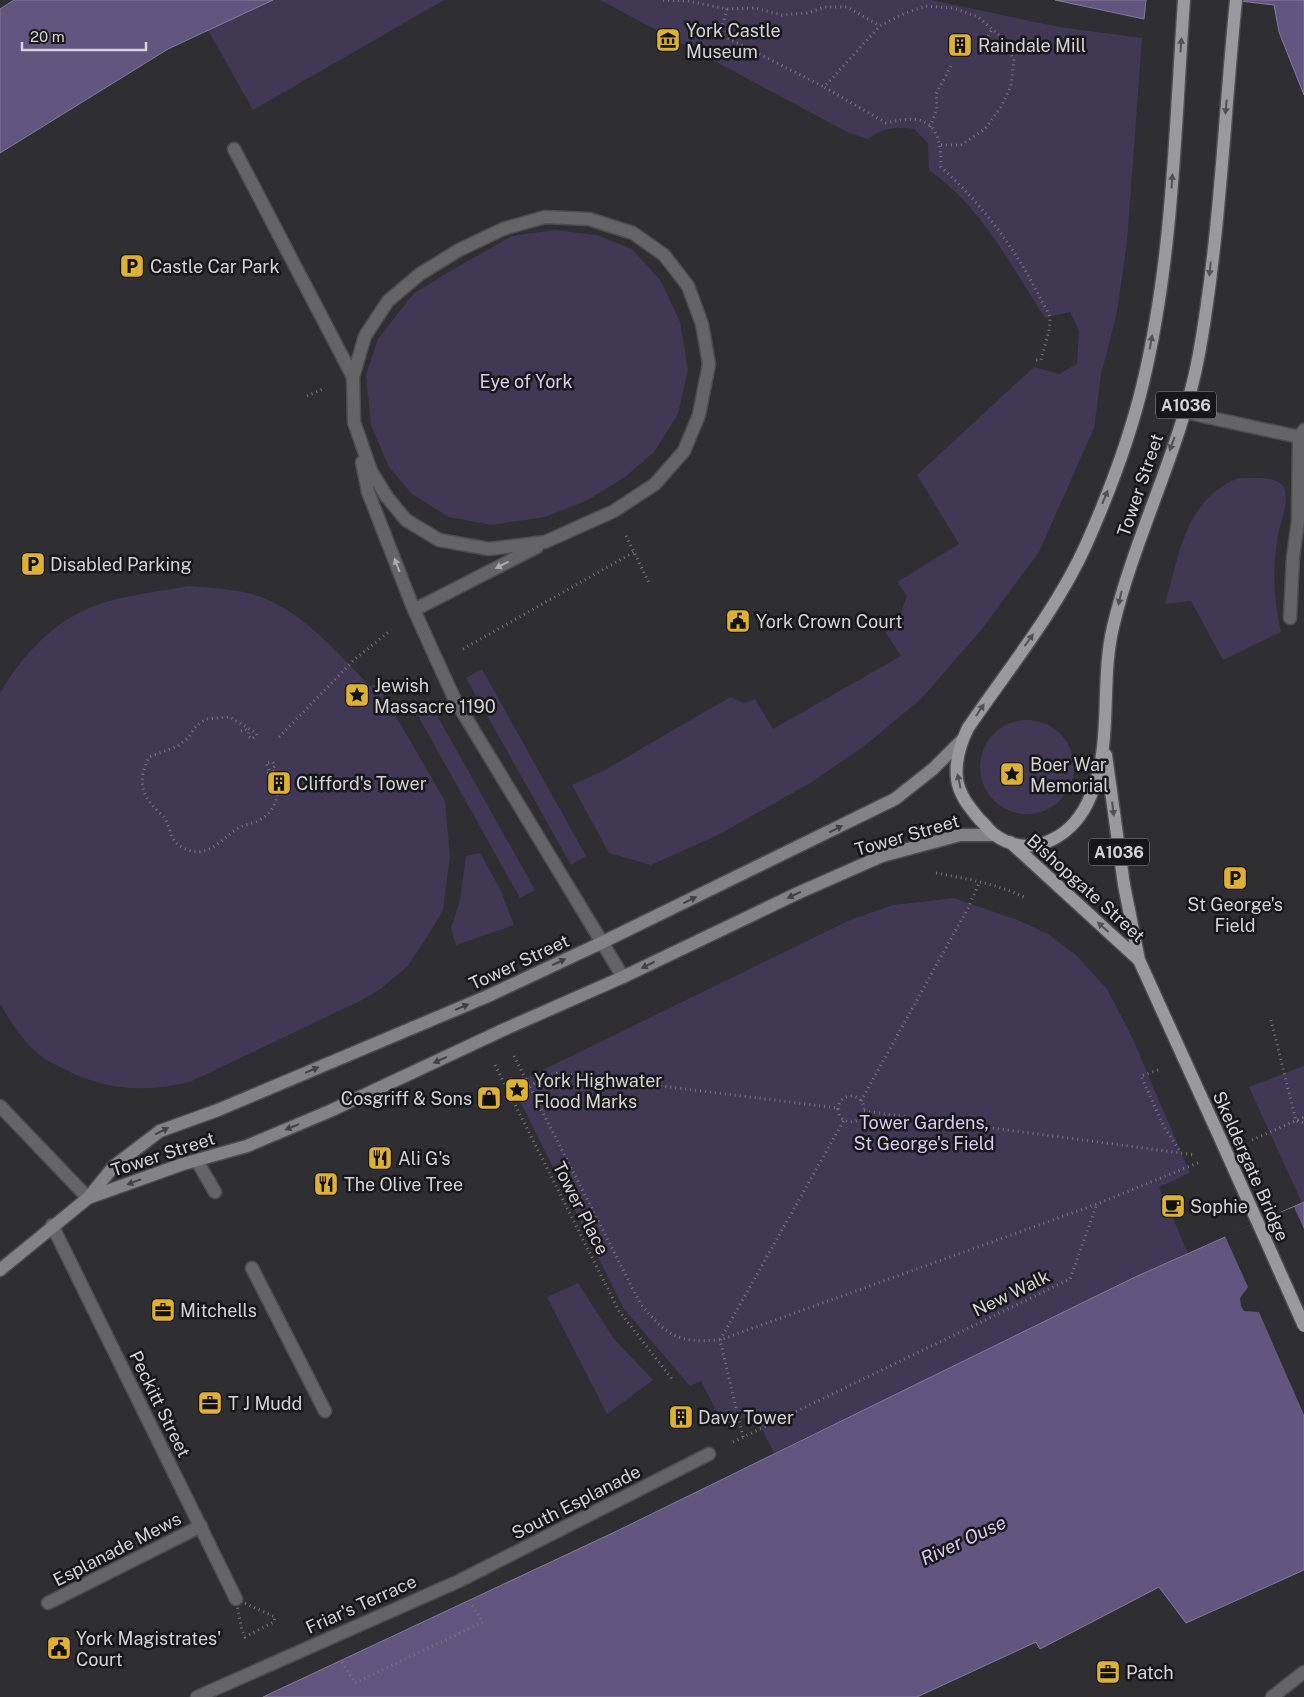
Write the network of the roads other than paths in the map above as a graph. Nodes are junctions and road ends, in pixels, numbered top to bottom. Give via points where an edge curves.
1 (1184, 0) edge
2 (1236, 0) edge
3 (234, 149) dead end
4 (354, 377) junction
5 (1184, 412) junction
6 (354, 422) junction
7 (1302, 435) edge
8 (546, 542) junction
9 (414, 610) junction
10 (1290, 618) dead end
11 (961, 741) junction
12 (1105, 743) junction
13 (994, 835) junction
14 (1010, 842) junction
15 (603, 942) junction
16 (1139, 960) junction
17 (623, 977) junction
18 (1167, 1021) joint
19 (0, 1106) edge
20 (196, 1161) junction
21 (215, 1192) dead end
22 (88, 1198) junction
23 (52, 1225) junction
24 (252, 1268) dead end
25 (0, 1270) edge
26 (1304, 1326) edge
27 (326, 1411) dead end
28 (709, 1454) dead end
29 (201, 1526) junction
30 (459, 1581) joint
31 (236, 1599) dead end
32 (48, 1603) dead end
33 (1304, 1672) edge
34 (197, 1697) edge
35 (1272, 1697) edge

11 -> 1 main road, Tower Street / A1036 via 1054,606 1085,545 1119,463 1144,383 1170,220
2 -> 5 main road, Tower Street / A1036 via 1208,291 1199,355
3 - 4 street
4 - 6 street
4 - 8 street via 365,336 388,302 420,274 459,250 503,229 545,217 589,219 633,232 664,255 688,286 702,324 709,364 699,415 684,451 655,484 625,506
5 - 7 street
5 -> 12 main road, Tower Street / A1036 via 1122,590 1112,633
6 - 8 street via 371,470 406,520 439,540 489,549
9 -> 6 street via 368,492
7 - 10 street
8 -> 9 street
9 - 15 street via 454,698
13 -> 11 main road, A1036 via 968,806 957,782
15 -> 11 main road, Tower Street via 896,799
12 - 14 main road, A1036 via 1098,777 1076,822 1046,843 1022,845
12 -> 16 main road, Bishopgate Street / A1036 via 1124,886
13 - 14 main road, A1036
13 -> 17 main road, Tower Street via 960,835 882,856
16 -> 14 main road, Bishopgate Street / A1036
15 - 17 street
22 -> 15 main road, Tower Street via 114,1166 160,1131 218,1110 488,996
16 - 18 main road, Bishopgate Street / A1036
17 -> 20 main road, Tower Street via 330,1112 247,1146
18 - 26 main road, Skeldergate Bridge / A1036, bridge
19 - 22 street
20 - 21 street
20 -> 22 main road, Tower Street
22 - 23 main road
23 - 25 main road
23 - 29 street, Peckitt Street
24 - 27 street
28 - 30 street, South Esplanade
29 - 31 street, Peckitt Street
29 - 32 street, Esplanade Mews
30 - 34 street, Friar's Terrace
33 - 35 street

